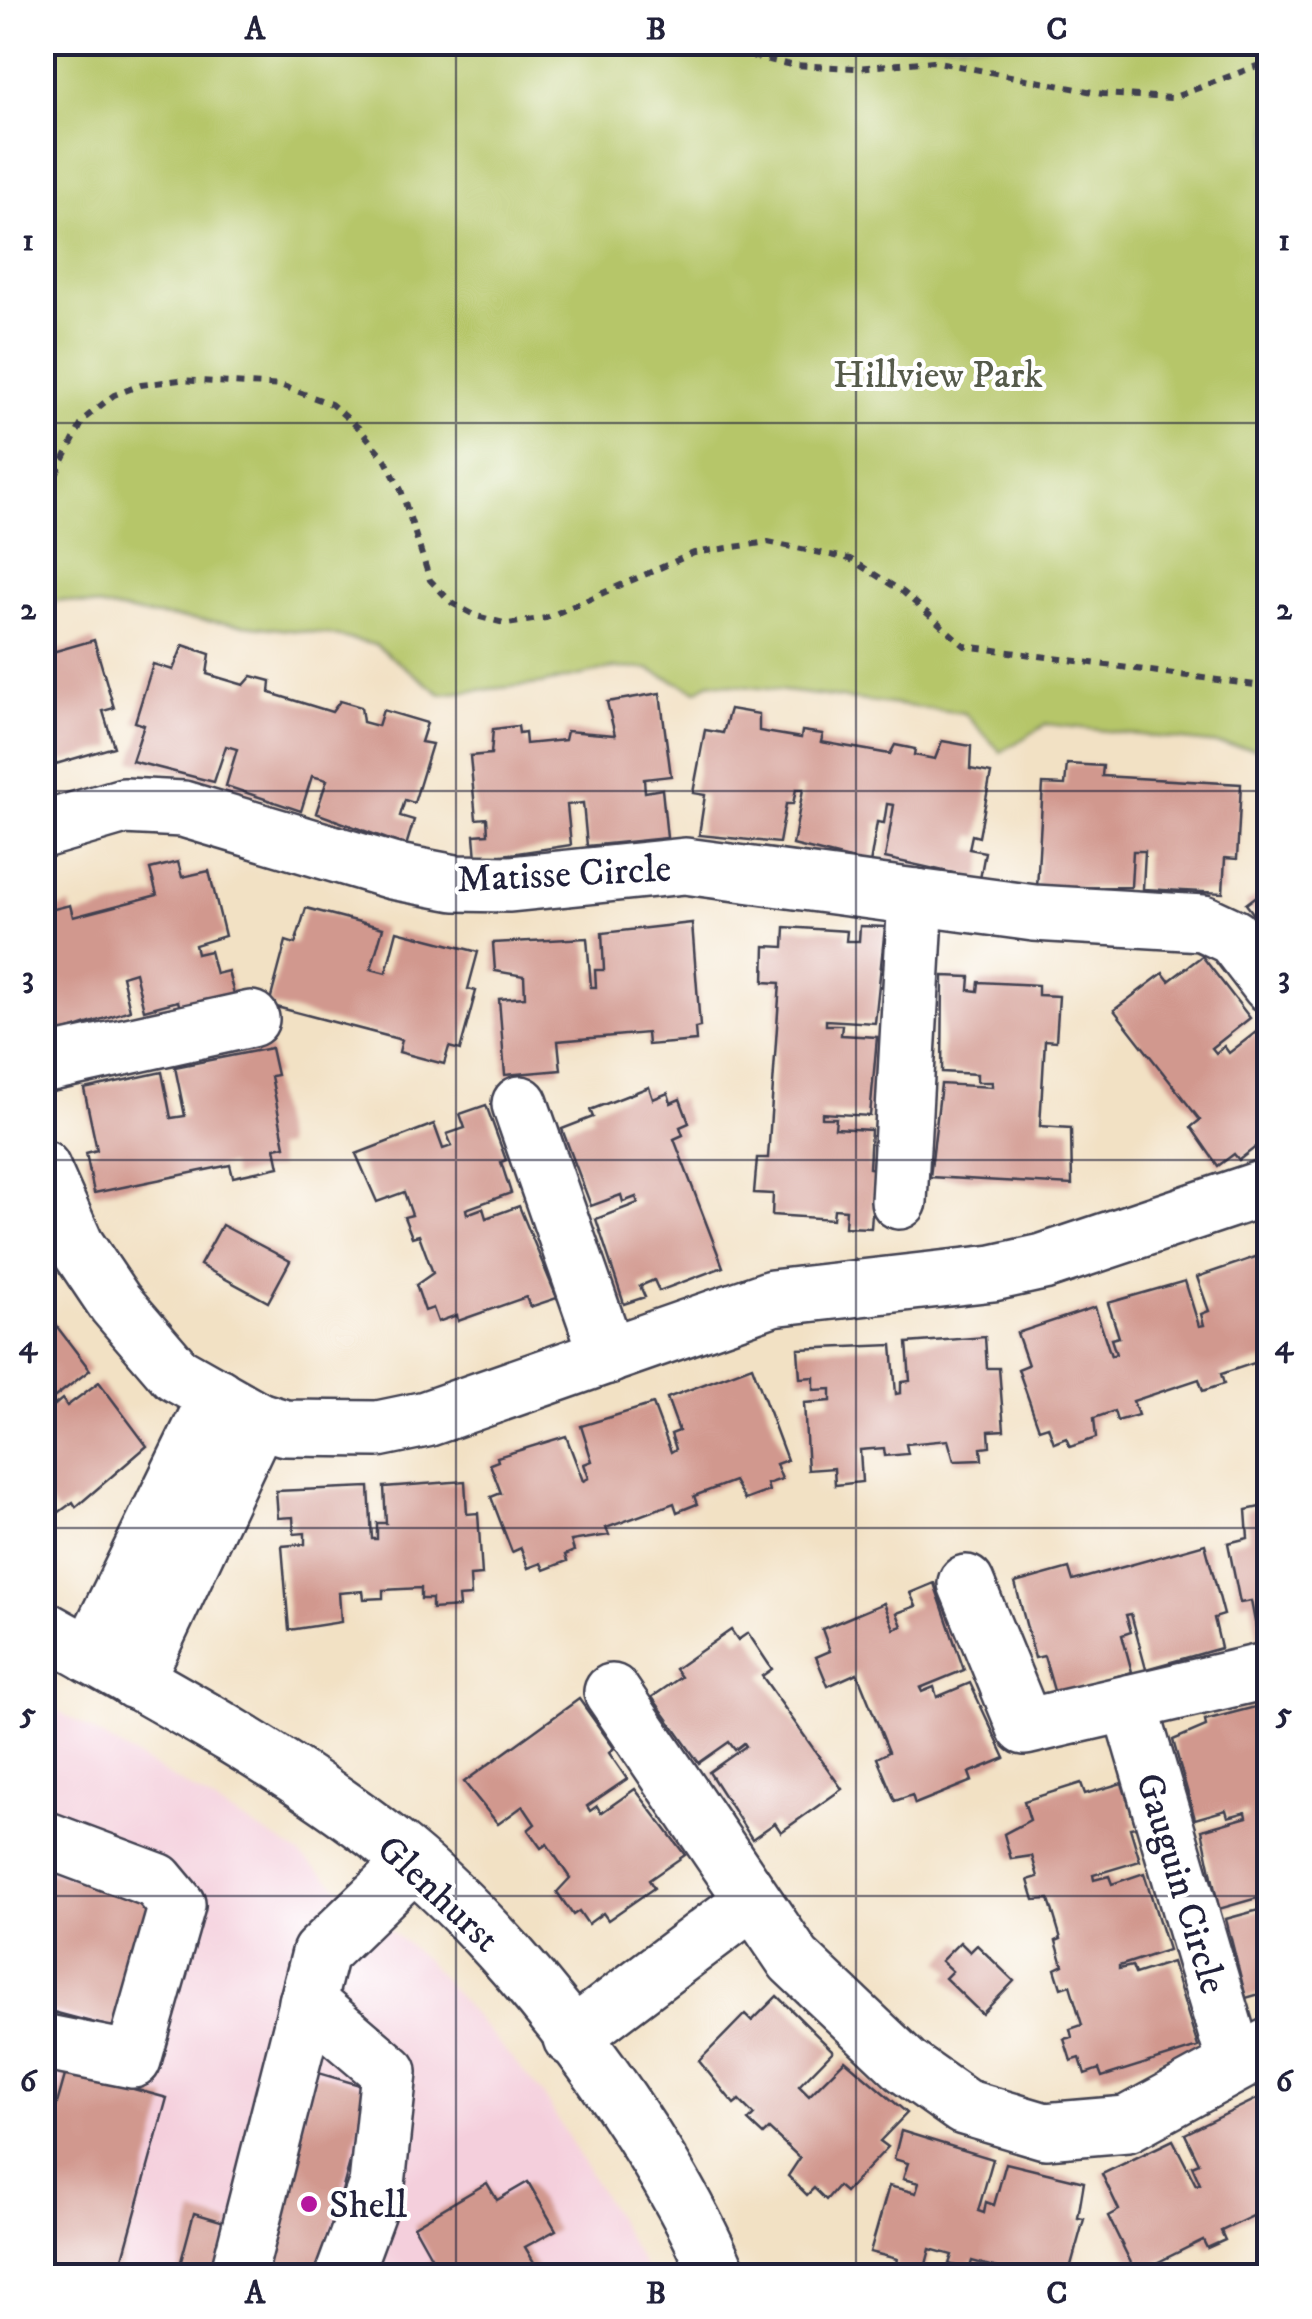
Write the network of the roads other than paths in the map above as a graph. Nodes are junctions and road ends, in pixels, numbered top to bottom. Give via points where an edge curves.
1 (42, 830) edge
2 (916, 897) junction
3 (1270, 985) edge
4 (251, 1019) dead end
5 (42, 1065) edge
6 (520, 1104) dead end
7 (42, 1168) edge
8 (1270, 1186) edge
9 (898, 1201) dead end
10 (608, 1356) junction
11 (238, 1408) junction
12 (966, 1583) dead end
13 (42, 1628) edge
14 (112, 1668) junction
15 (1270, 1670) edge
16 (612, 1692) dead end
17 (1129, 1703) junction
18 (42, 1838) edge
19 (413, 1864) junction
20 (752, 1901) junction
21 (307, 2002) junction
22 (571, 2038) junction
23 (42, 2042) edge
24 (1252, 2054) edge
25 (238, 2276) edge
26 (344, 2276) edge
27 (719, 2276) edge

1 - 2 street, Matisse Circle via 124,806 183,809 455,883 510,884 686,866
2 - 3 street, Matisse Circle via 1034,913 1202,923 1234,937
2 - 9 street
4 - 5 street
6 - 10 street
7 - 11 street via 76,1245 115,1304 175,1372
8 - 10 street via 1044,1262 772,1298
10 - 11 street via 426,1420 378,1429 284,1428
11 - 14 street
12 - 17 street via 1026,1727
13 - 14 street, Glenhurst
14 - 19 street, Glenhurst via 324,1795
15 - 17 street
16 - 20 street, Gauguin Circle
17 - 24 street, Gauguin Circle
18 - 23 street via 157,1881 177,1905 132,2060
19 - 21 street via 320,1952
19 - 22 street, Glenhurst via 463,1908
20 - 22 street
20 - 24 street, Gauguin Circle via 794,1960 906,2066 964,2108 1045,2131 1127,2124
21 - 25 street
21 - 26 street via 388,2072 377,2184
22 - 27 street, Glenhurst via 622,2104

